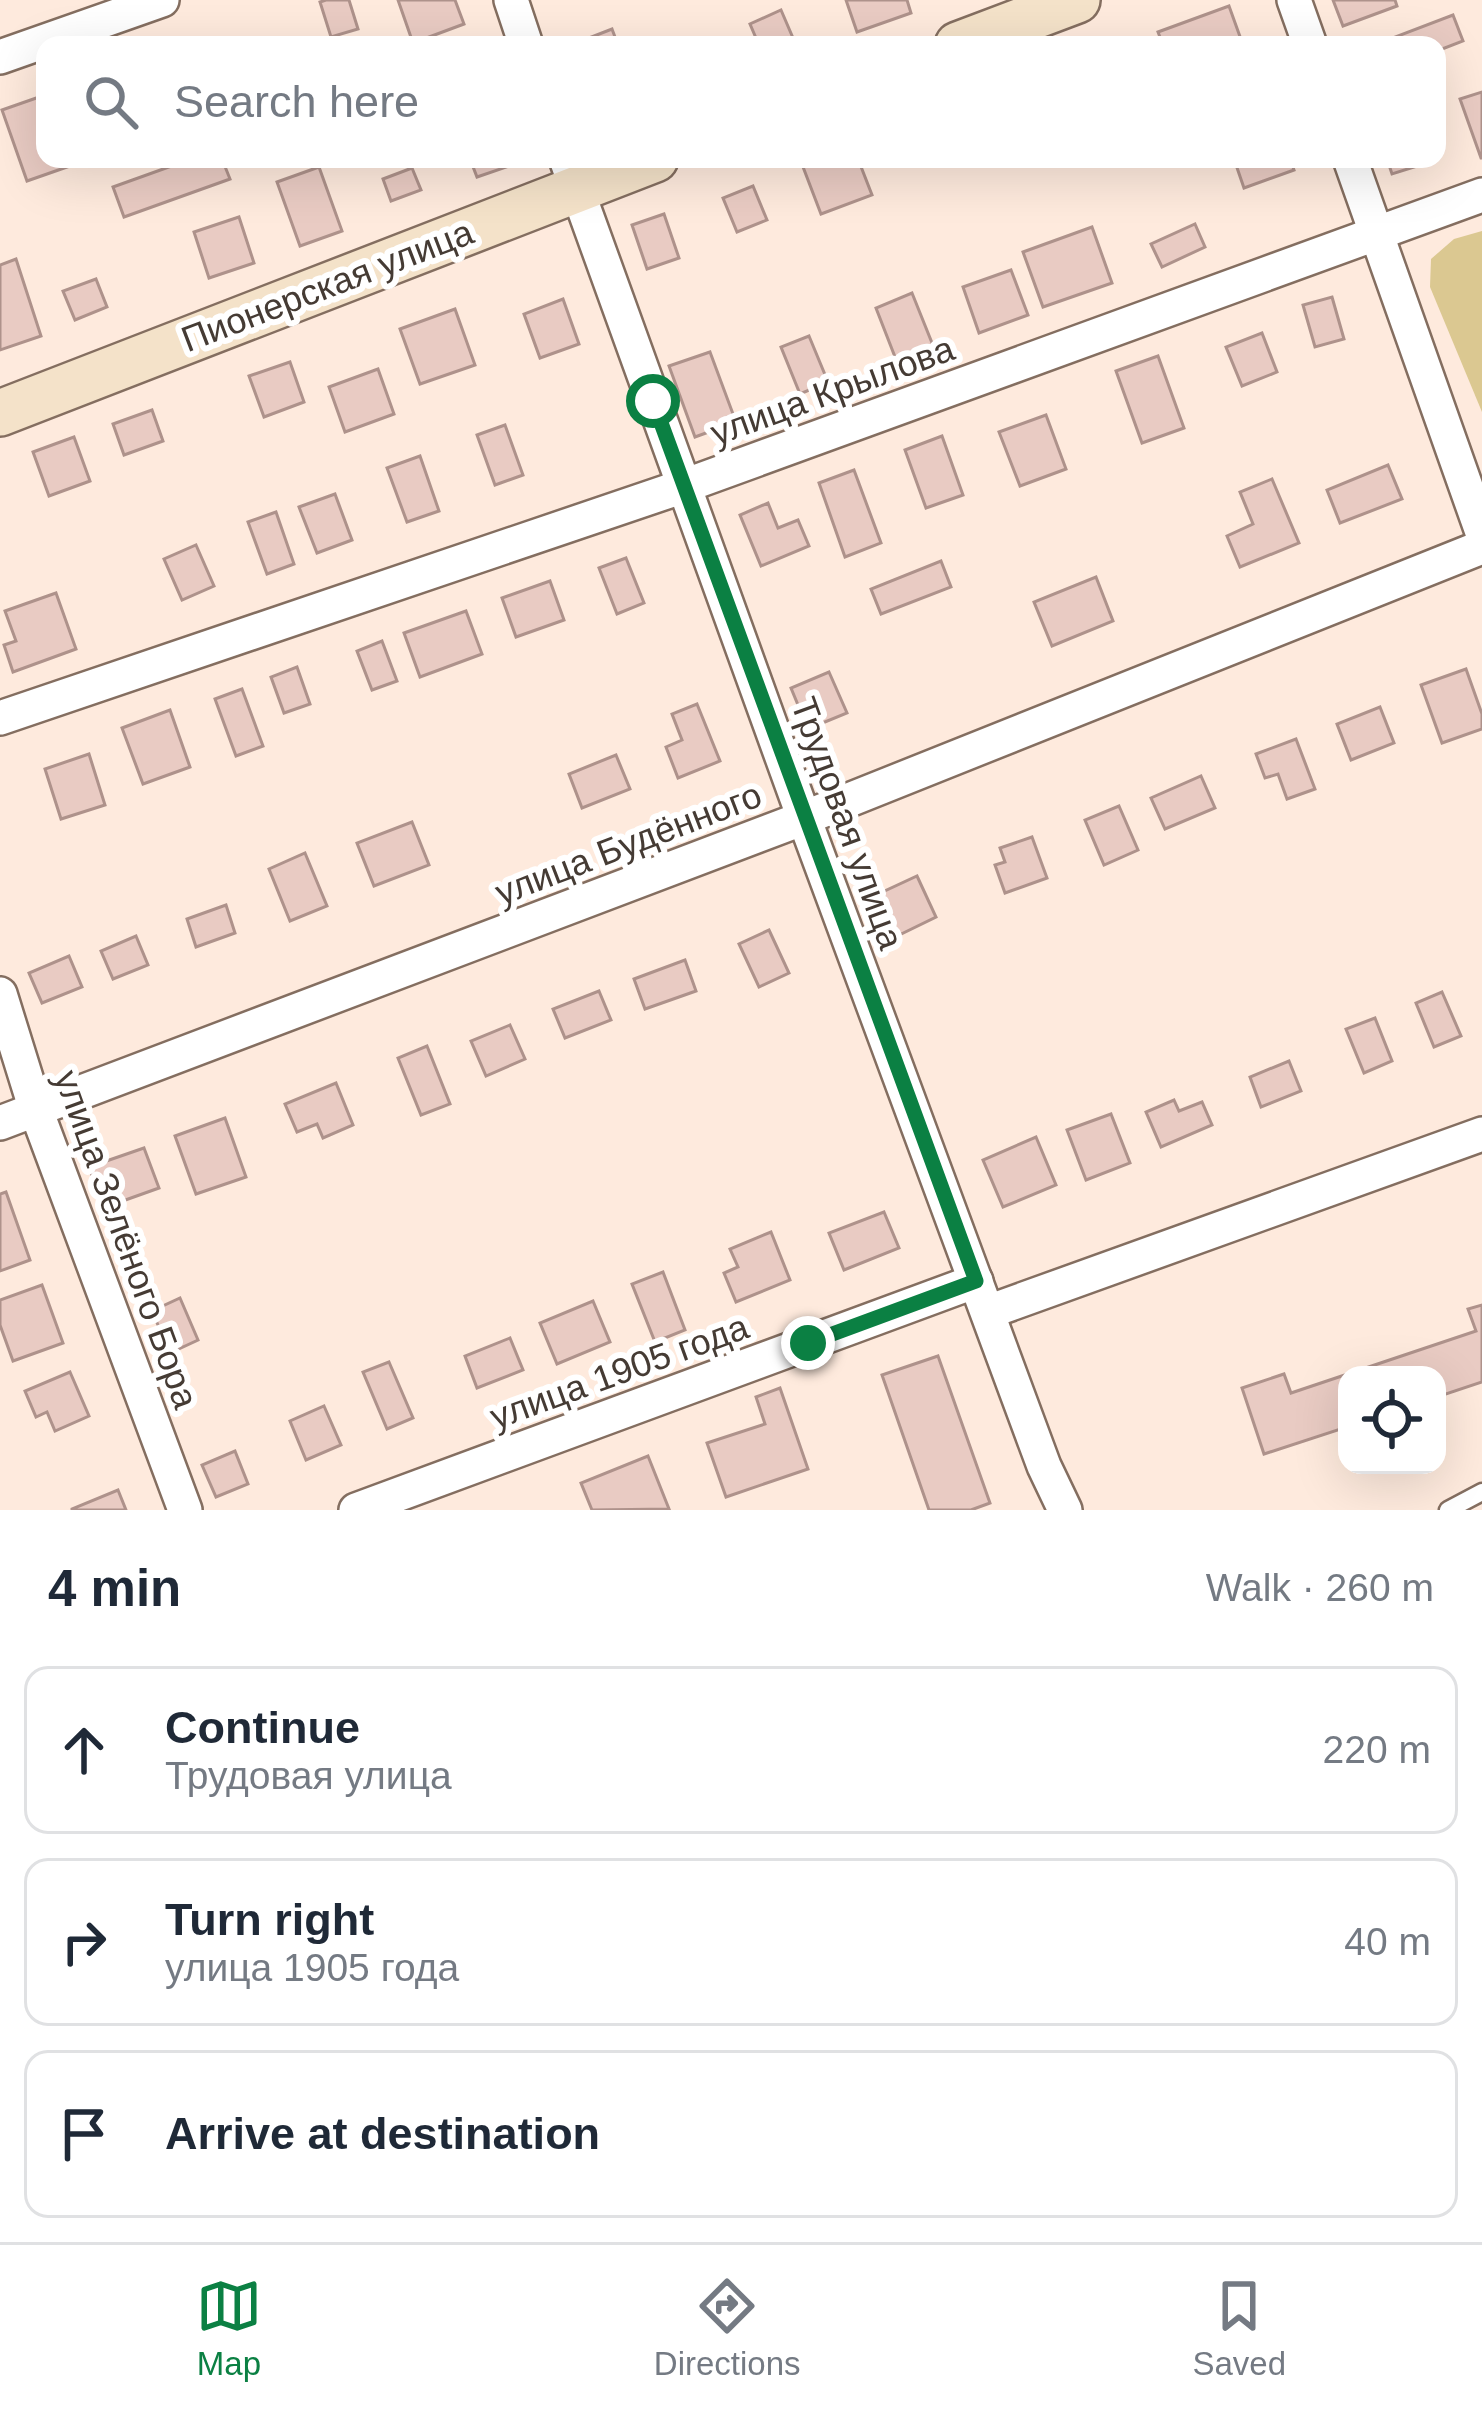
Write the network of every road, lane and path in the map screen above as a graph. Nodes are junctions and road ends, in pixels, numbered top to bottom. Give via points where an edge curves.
1 (162, 0) edge
2 (511, 0) edge
3 (1078, 0) edge
4 (1294, 0) edge
5 (60, 36) edge
6 (523, 36) edge
7 (982, 36) edge
8 (1307, 36) edge
9 (36, 44) edge
10 (0, 57) edge
11 (605, 168) edge
12 (1353, 168) edge
13 (572, 174) edge
14 (1482, 195) edge
15 (1376, 232) junction
16 (0, 412) edge
17 (684, 486) junction
18 (1482, 532) edge
19 (1482, 547) edge
20 (0, 718) edge
21 (804, 818) junction
22 (0, 994) edge
23 (36, 1109) junction
24 (0, 1123) edge
25 (1482, 1134) edge
26 (982, 1296) junction
27 (1482, 1492) edge
28 (185, 1510) edge
29 (356, 1510) edge
30 (1065, 1510) edge
31 (1448, 1510) edge

1 - 5 street
2 - 6 street
3 - 7 street
4 - 8 street
9 - 10 street
11 - 13 street, Пионерская улица
12 - 15 street
13 - 16 street, Пионерская улица
13 - 17 street, Трудовая улица
14 - 15 street, улица Крылова
15 - 17 street, улица Крылова
15 - 18 street
17 - 20 street, улица Крылова
17 - 21 street, Трудовая улица
19 - 21 street, улица Будённого
21 - 23 street, улица Будённого
21 - 26 street, Трудовая улица
22 - 23 street, улица Зелёного Бора
23 - 24 street, улица Будённого
23 - 28 street, улица Зелёного Бора
25 - 26 street, улица 1905 года
26 - 29 street, улица 1905 года
26 - 30 street, Трудовая улица
27 - 31 lane

